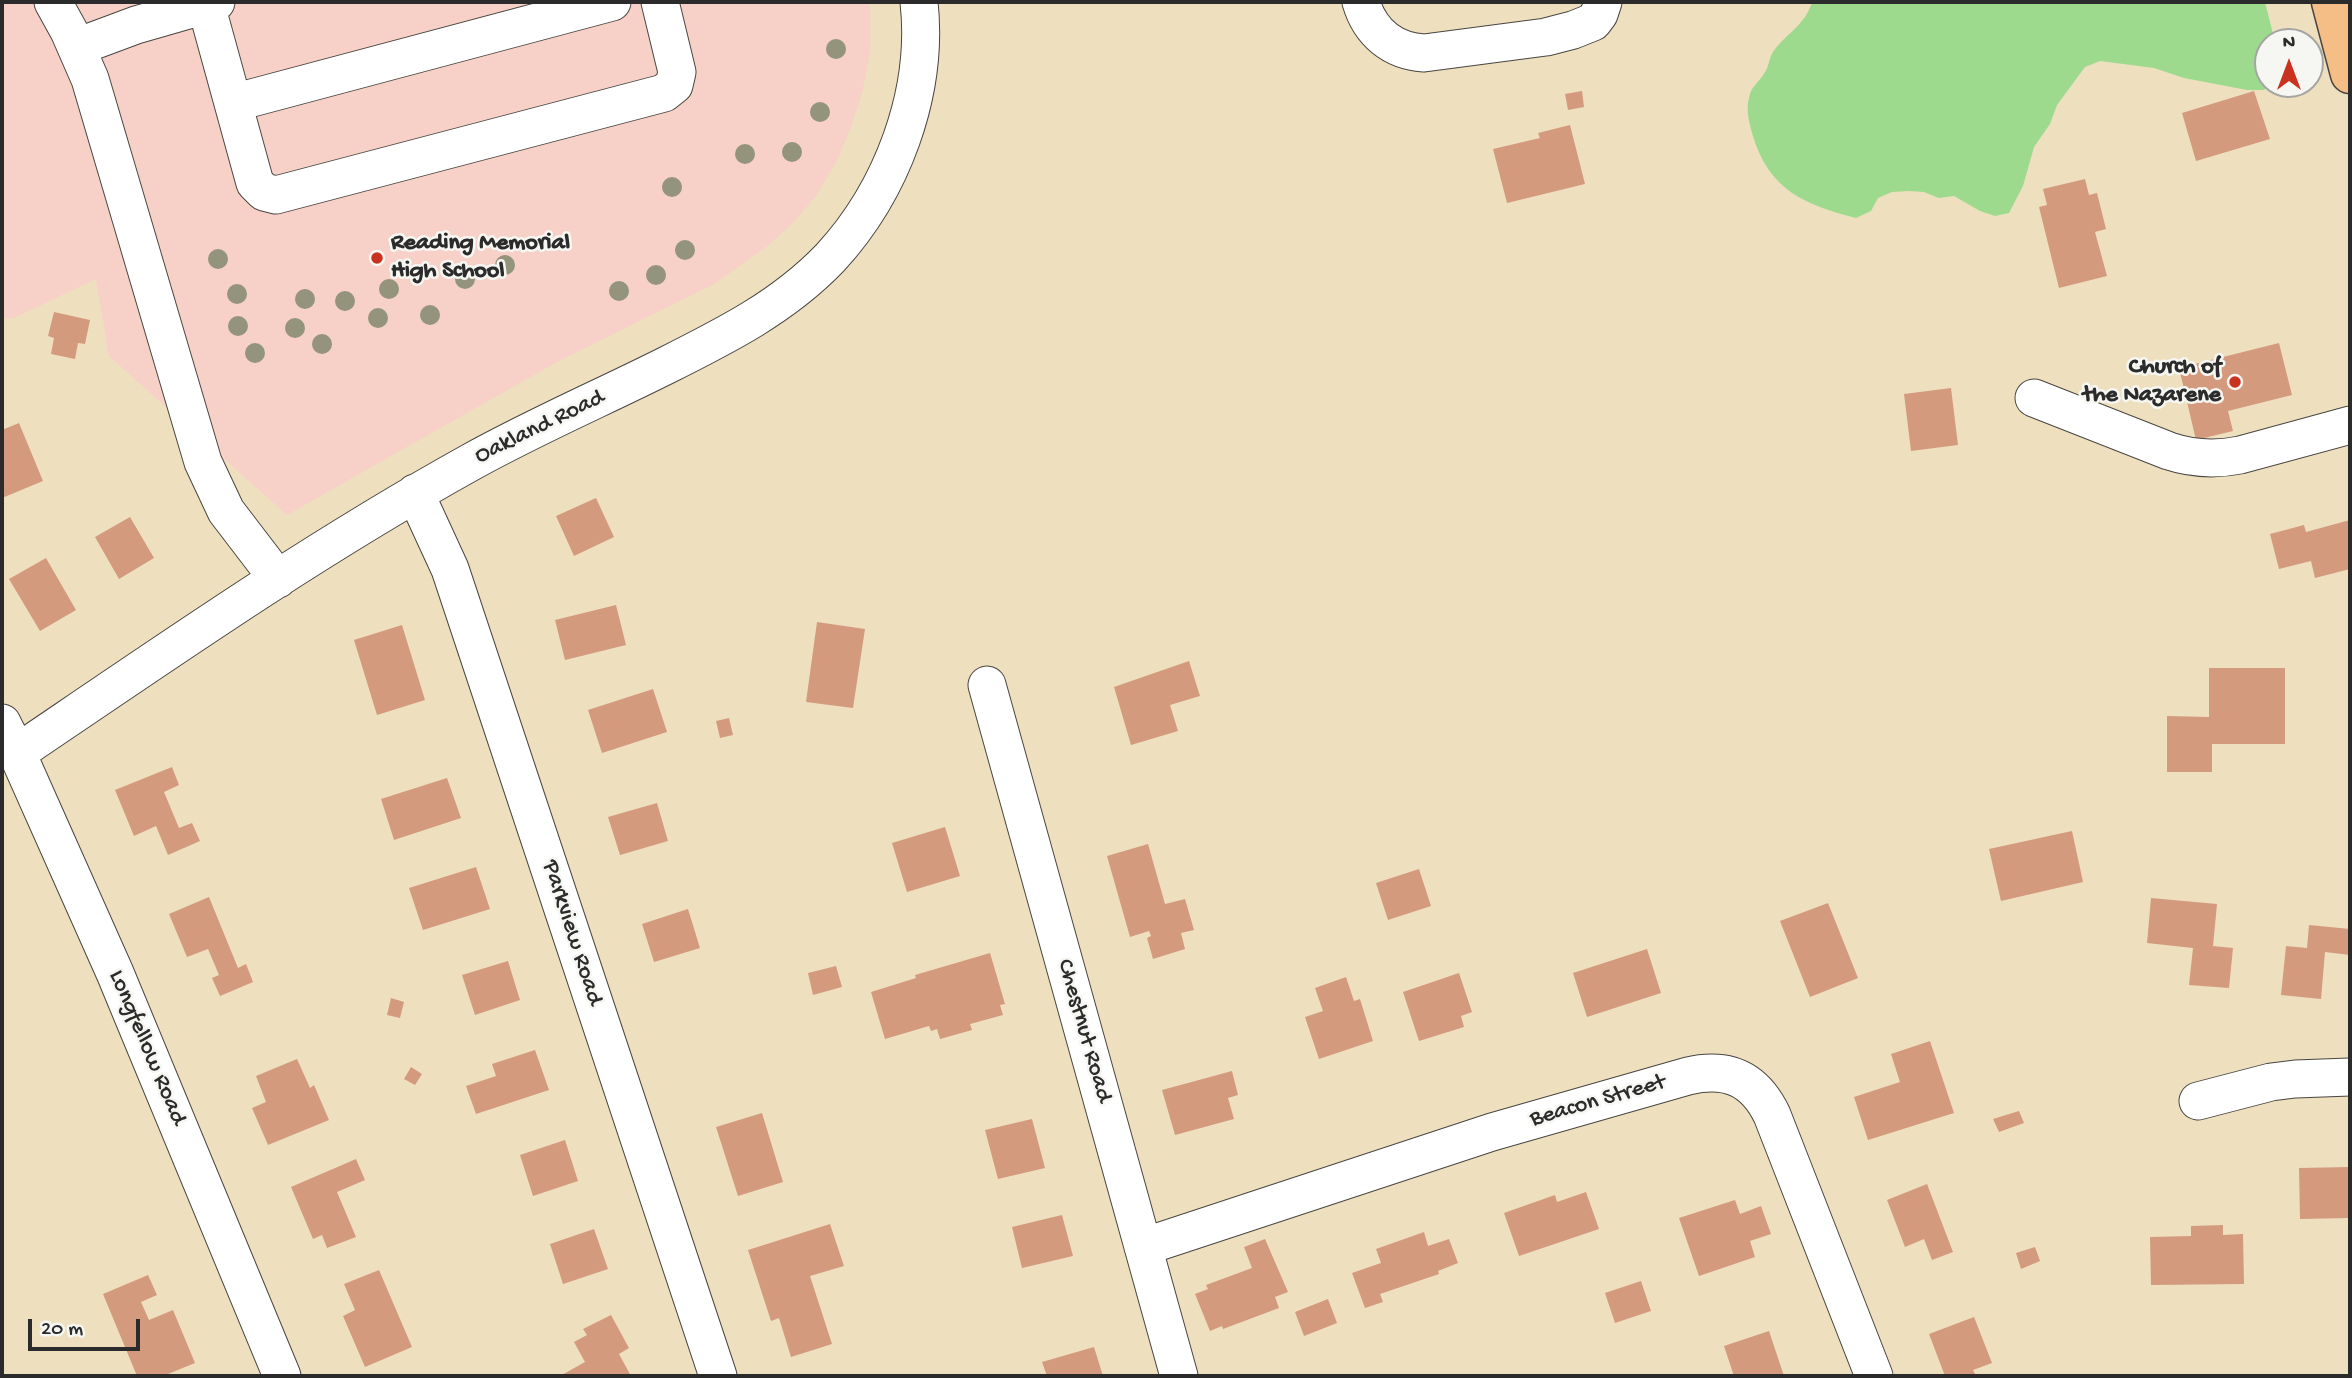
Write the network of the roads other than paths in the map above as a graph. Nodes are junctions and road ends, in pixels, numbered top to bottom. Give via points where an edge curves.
1 (53, 2) edge
2 (612, 2) edge
3 (660, 2) edge
4 (919, 2) edge
5 (1361, 2) edge
6 (2331, 2) edge
7 (211, 3) edge
8 (1595, 14) edge
9 (77, 47) junction
10 (2350, 74) edge
11 (233, 103) junction
12 (2034, 398) dead end
13 (2350, 425) edge
14 (415, 493) junction
15 (278, 579) junction
16 (987, 685) dead end
17 (9, 738) edge
18 (2350, 1077) edge
19 (2198, 1101) dead end
20 (1143, 1247) junction
21 (282, 1376) edge
22 (718, 1376) edge
23 (1179, 1376) edge
24 (1874, 1376) edge

1 - 9 street
2 - 11 street
3 - 11 street via 677,72 674,85 664,93 281,195 268,194 255,183
4 - 14 street, Oakland Road via 917,77 896,154 850,233 808,279 743,327 478,457
5 - 8 street via 1378,34 1413,53 1546,37
6 - 10 main road
7 - 9 street
7 - 11 street
9 - 15 street via 203,462 226,511
12 - 13 street via 2169,451 2204,459 2240,455
14 - 15 street, Oakland Road
14 - 22 street, Parkview Road via 450,569
15 - 17 street, Oakland Road
16 - 20 street, Chestnut Road
17 - 21 street, Longfellow Road via 115,974
18 - 19 street via 2283,1080
20 - 23 street, Chestnut Road
20 - 24 street, Beacon Street via 1492,1132 1713,1072 1748,1083 1768,1106

